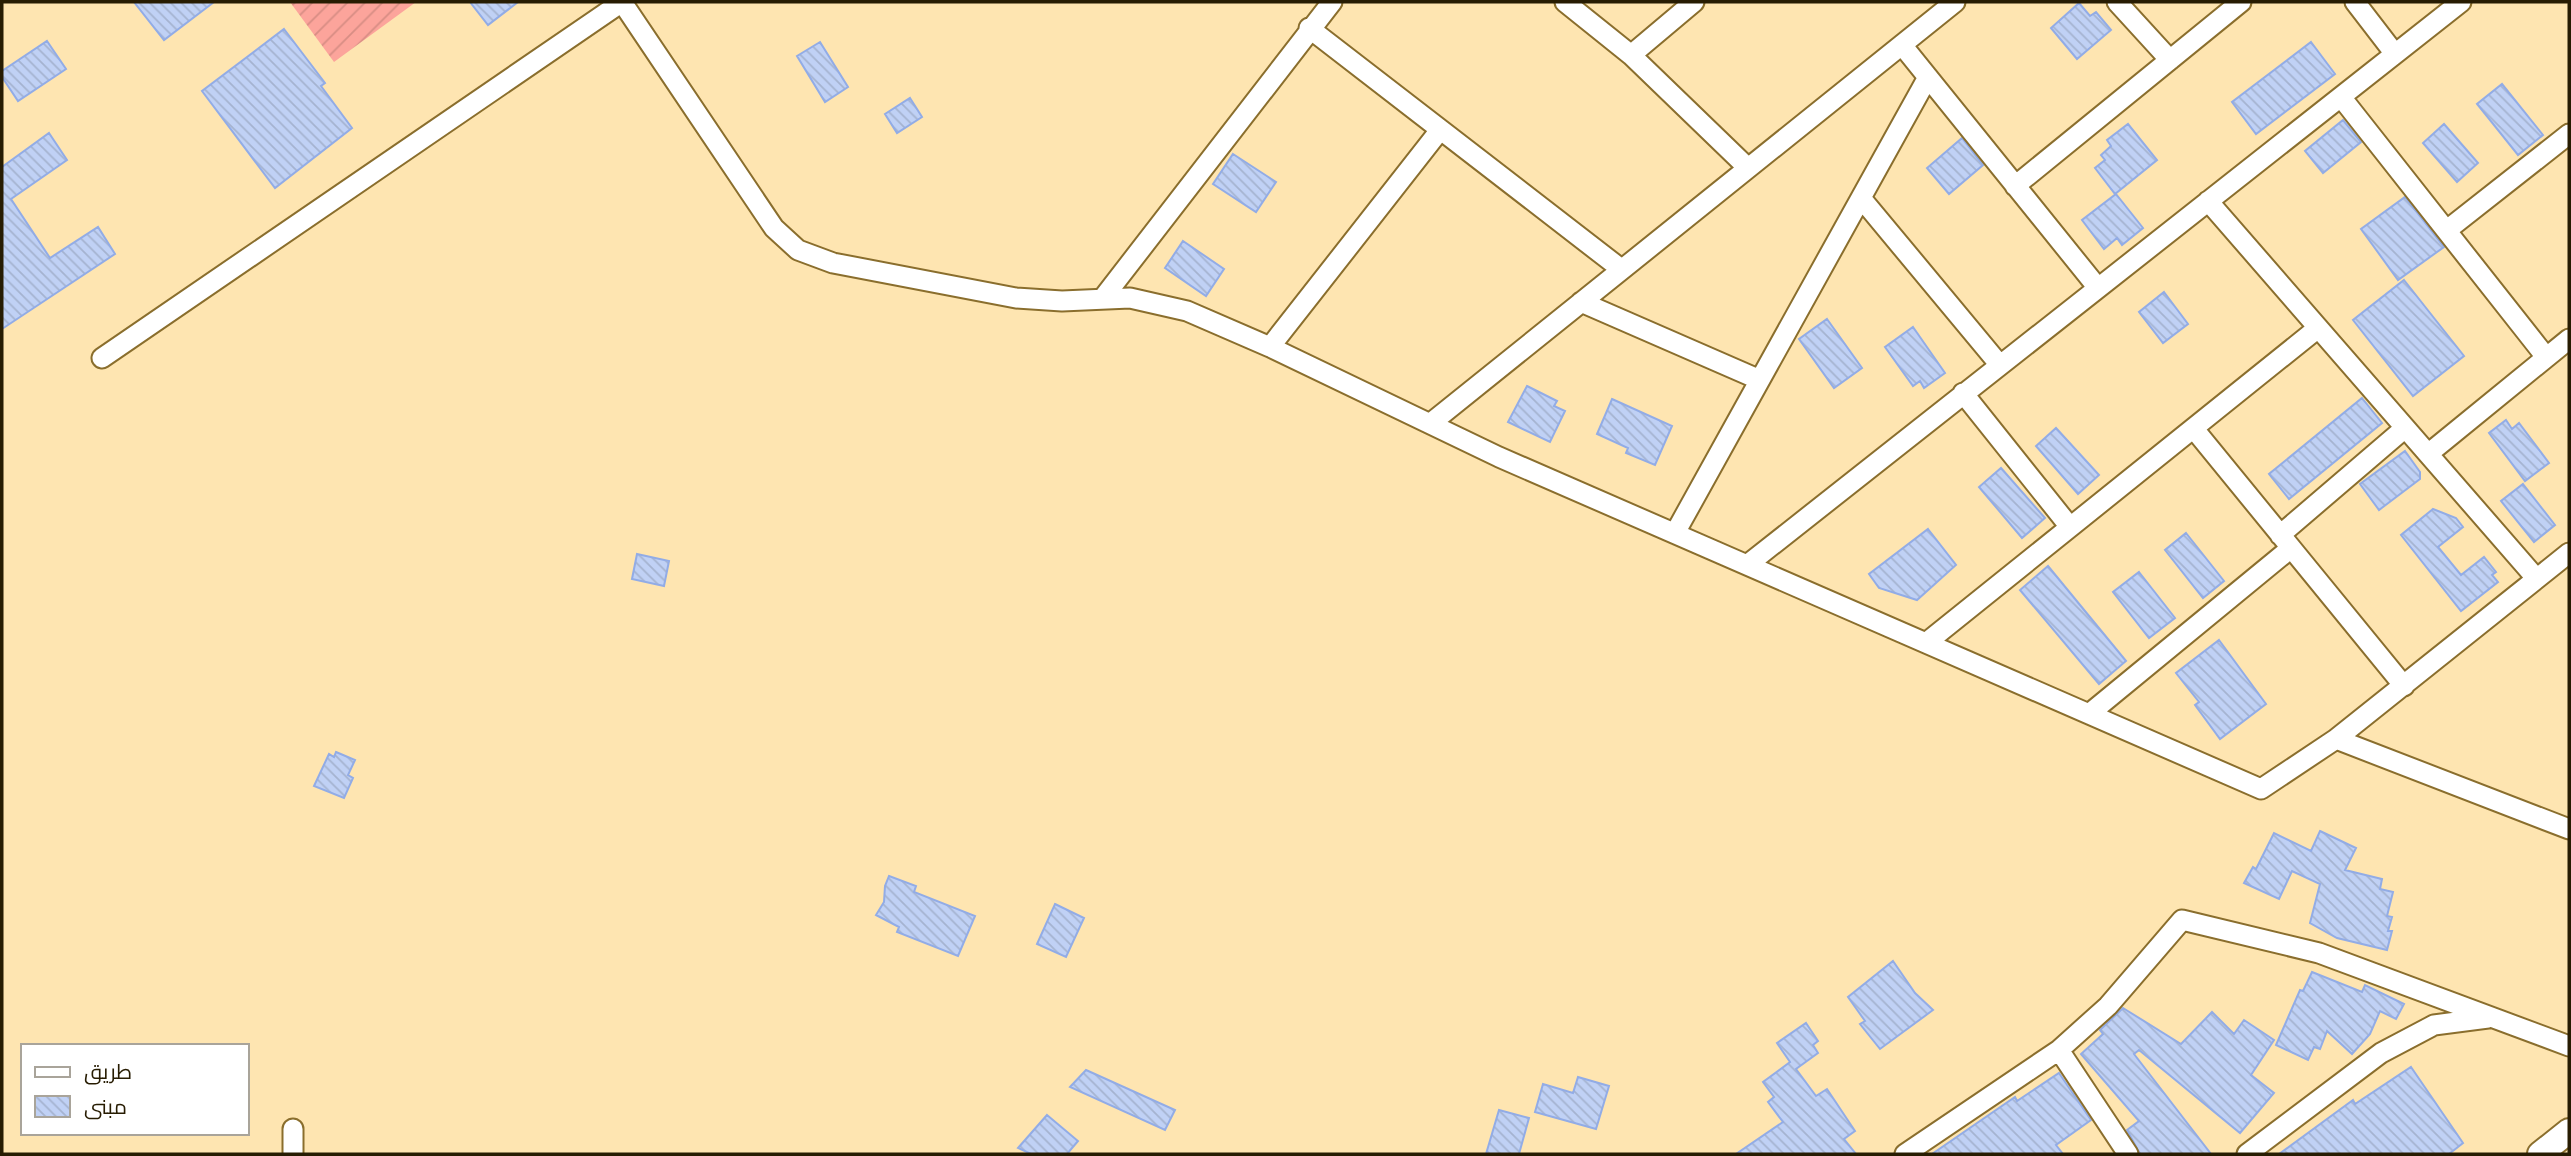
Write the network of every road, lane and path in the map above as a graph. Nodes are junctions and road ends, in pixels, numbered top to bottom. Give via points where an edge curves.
1 (622, 2) edge
2 (1332, 2) edge
3 (1565, 2) edge
4 (1694, 2) edge
5 (1955, 2) edge
6 (2118, 2) edge
7 (2241, 2) edge
8 (2355, 2) edge
9 (2461, 2) edge
10 (1309, 28) junction
11 (1902, 45) junction
12 (2395, 54) junction
13 (1632, 55) junction
14 (2170, 60) junction
15 (1928, 77) junction
16 (2341, 97) junction
17 (1440, 130) junction
18 (2569, 134) edge
19 (1748, 168) junction
20 (2015, 186) junction
21 (1861, 198) junction
22 (2208, 201) junction
23 (2447, 230) junction
24 (1621, 269) junction
25 (2098, 288) junction
26 (1103, 298) junction
27 (1581, 302) junction
28 (2318, 328) junction
29 (2569, 339) edge
30 (1270, 347) junction
31 (2546, 357) junction
32 (102, 358) dead end
33 (1999, 365) junction
34 (1760, 380) junction
35 (1963, 393) junction
36 (1432, 423) junction
37 (2405, 428) junction
38 (2194, 429) junction
39 (2428, 454) junction
40 (2070, 527) junction
41 (1675, 533) junction
42 (2286, 542) junction
43 (2569, 553) edge
44 (1747, 565) junction
45 (2536, 578) junction
46 (1926, 643) junction
47 (2404, 686) junction
48 (2090, 714) junction
49 (2336, 739) junction
50 (2569, 830) edge
51 (2489, 1017) junction
52 (2569, 1046) edge
53 (2059, 1050) junction
54 (293, 1129) dead end
55 (2569, 1131) edge
56 (1928, 1148) edge
57 (293, 1154) edge
58 (1905, 1154) edge
59 (2128, 1154) edge
60 (2247, 1154) edge
61 (2540, 1154) edge

1 - 26 street via 774,228 798,250 834,263 995,295 1038,300
1 - 32 street
2 - 10 street
3 - 13 street
4 - 13 street
5 - 11 street
6 - 14 street
7 - 14 street
8 - 12 street
9 - 12 street
10 - 17 street
10 - 26 street
11 - 15 street
11 - 19 street
12 - 16 street
13 - 19 street
14 - 20 street
15 - 20 street
15 - 21 street
16 - 22 street
16 - 23 street
17 - 24 street
17 - 30 street
18 - 23 street
19 - 24 street
20 - 25 street
21 - 33 street
21 - 34 street
22 - 25 street
22 - 28 street
23 - 31 street
24 - 27 street
25 - 33 street
26 - 30 street via 1144,299 1171,306
27 - 34 street
27 - 36 street
28 - 37 street
28 - 38 street
29 - 31 street
30 - 36 street
31 - 39 street
33 - 35 street
34 - 41 street
35 - 40 street
35 - 44 street
36 - 41 street
37 - 39 street
37 - 42 street
38 - 40 street
38 - 42 street
39 - 45 street
40 - 46 street
41 - 44 street
42 - 47 street
42 - 48 street
43 - 45 street
44 - 46 street
45 - 47 street
46 - 48 street
47 - 49 street
48 - 49 street via 2261,789
49 - 50 street
51 - 52 street
51 - 53 street via 2319,953 2182,920 2108,1006
51 - 60 street via 2434,1026 2381,1054
53 - 56 street
53 - 59 street
54 - 57 street
55 - 61 street
56 - 58 street

